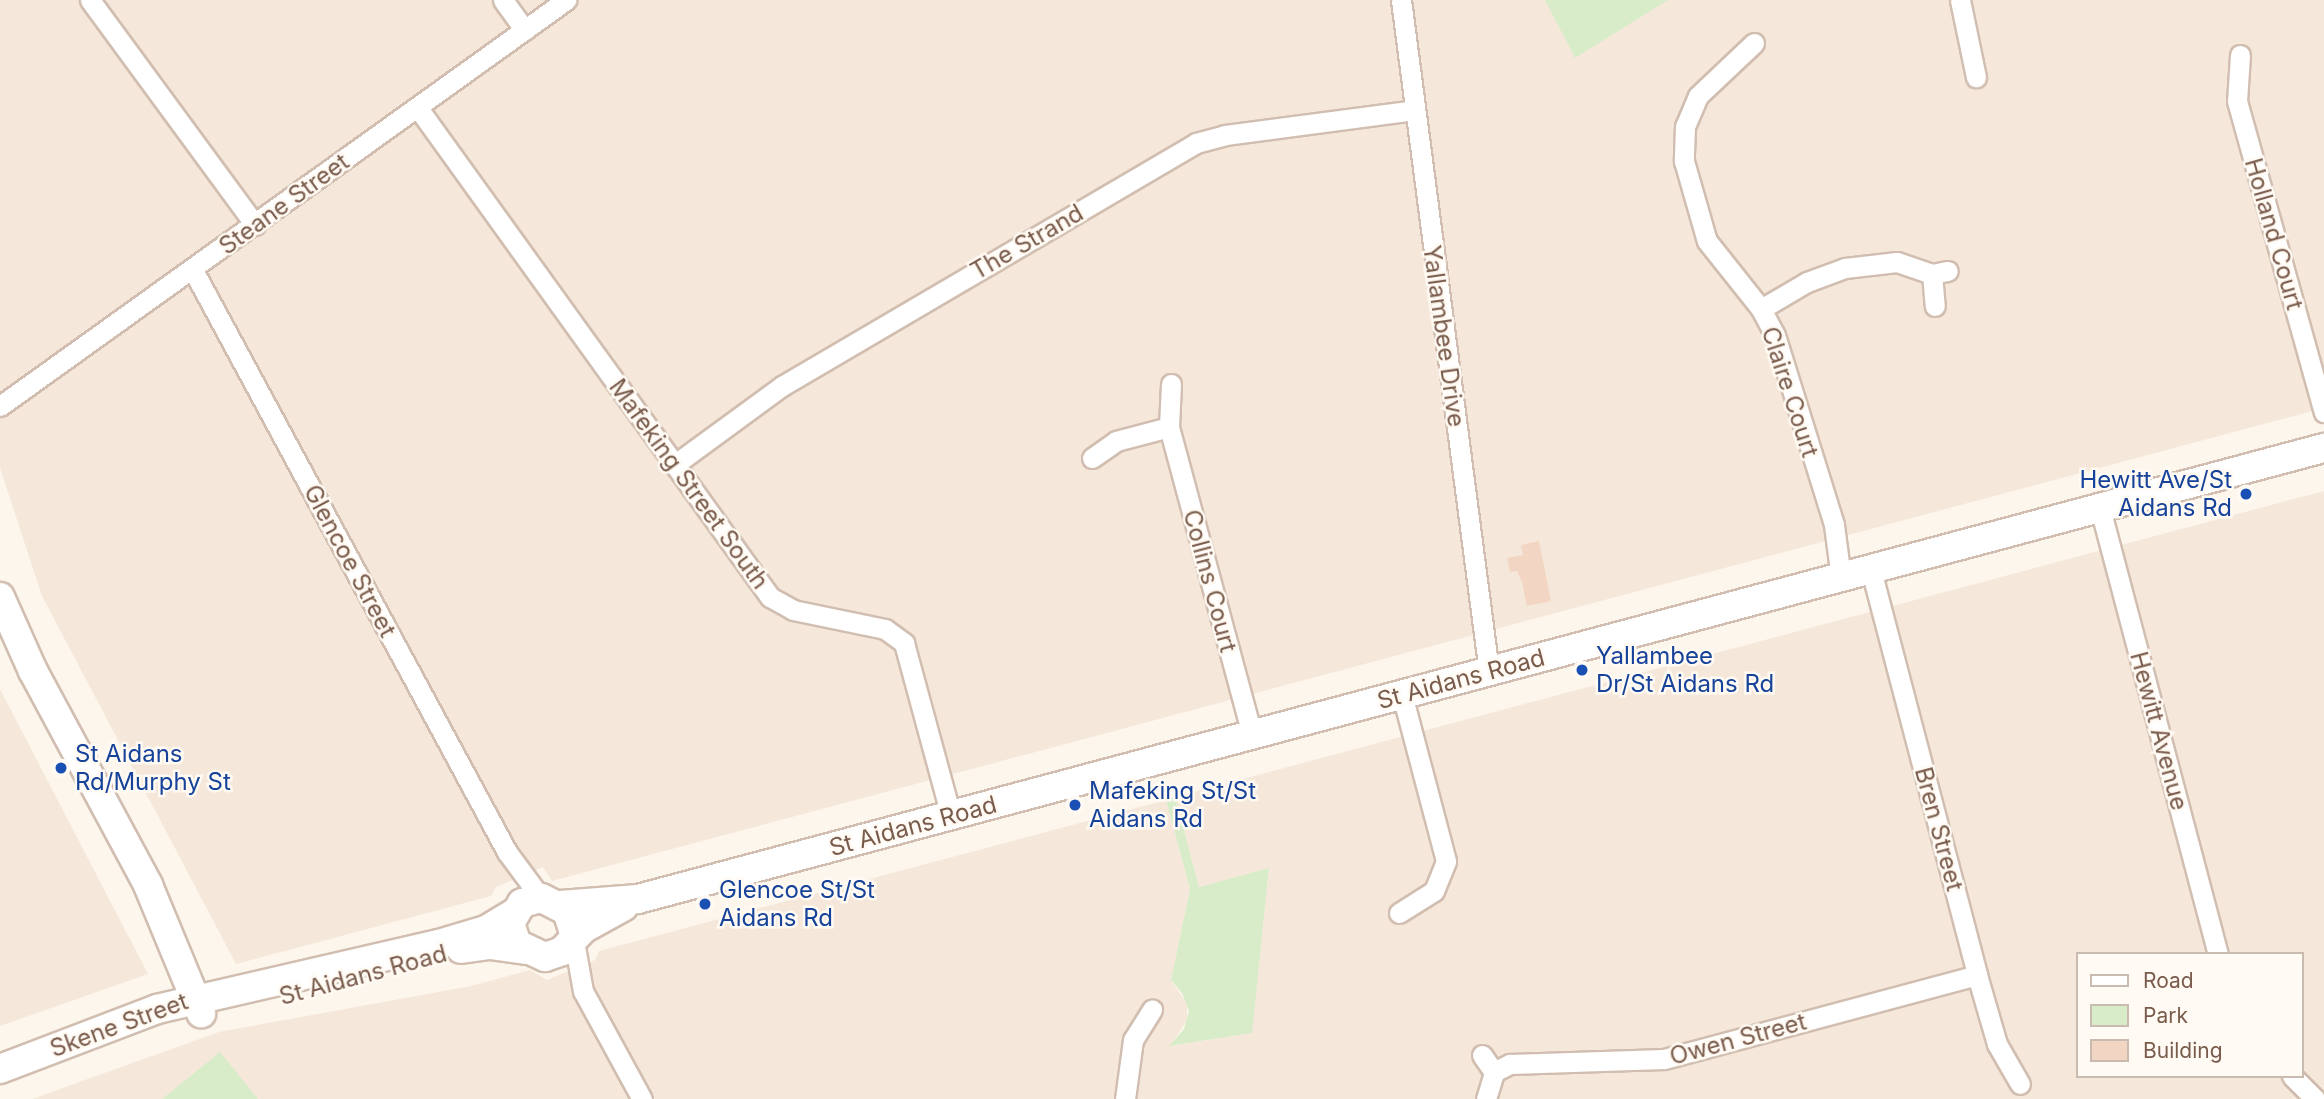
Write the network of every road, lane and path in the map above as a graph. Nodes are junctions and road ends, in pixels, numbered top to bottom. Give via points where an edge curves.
1 (90, 0) edge
2 (503, 0) edge
3 (566, 0) edge
4 (1401, 0) edge
5 (1960, 0) edge
6 (524, 30) junction
7 (1754, 43) dead end
8 (2240, 55) dead end
9 (1976, 77) dead end
10 (418, 108) junction
11 (1414, 110) junction
12 (256, 225) junction
13 (193, 270) junction
14 (1935, 306) dead end
15 (1761, 309) junction
16 (1171, 384) dead end
17 (0, 406) edge
18 (2324, 412) edge
19 (1169, 427) junction
20 (2324, 448) edge
21 (1092, 458) dead end
22 (674, 465) junction
23 (2100, 508) junction
24 (1871, 570) junction
25 (1841, 578) junction
26 (0, 597) edge
27 (1489, 671) junction
28 (1402, 695) junction
29 (1252, 735) junction
30 (951, 816) junction
31 (507, 852) junction
32 (638, 899) junction
33 (551, 901) junction
34 (514, 912) junction
35 (1399, 913) dead end
36 (574, 938) junction
37 (2217, 952) edge
38 (535, 953) junction
39 (1978, 975) junction
40 (583, 991) junction
41 (206, 1004) junction
42 (1152, 1009) dead end
43 (1482, 1055) dead end
44 (0, 1069) edge
45 (1494, 1072) junction
46 (2294, 1078) edge
47 (2020, 1084) dead end
48 (642, 1099) edge
49 (1125, 1099) edge
50 (1486, 1099) edge
51 (2315, 1099) edge

1 - 12 street
2 - 6 street
3 - 6 street, Steane Street
4 - 11 street, Yallambee Drive
5 - 9 street
6 - 10 street, Steane Street
7 - 15 street, Claire Court via 1698,96 1685,127 1684,161 1707,241
8 - 18 street, Holland Court via 2237,101
10 - 12 street, Steane Street
10 - 22 street, Mafeking Street South
11 - 22 street, The Strand via 1225,135 1196,143 782,386
11 - 27 street, Yallambee Drive
12 - 13 street, Steane Street
13 - 17 street, Steane Street
13 - 31 street, Glencoe Street
14 - 15 street via 1940,273 1897,262 1845,268 1807,282
15 - 25 street, Claire Court via 1782,355 1834,525
16 - 19 street, Collins Court
19 - 21 street via 1116,441
19 - 29 street, Collins Court
20 - 23 street, St Aidans Road
22 - 30 street, Mafeking Street South via 777,603 885,629 899,637 909,654
23 - 24 street, St Aidans Road
23 - 37 street, Hewitt Avenue
24 - 25 street, St Aidans Road
24 - 39 street, Bren Street
25 - 27 street, St Aidans Road
26 - 41 street via 33,671
27 - 28 street, St Aidans Road
28 - 29 street, St Aidans Road
28 - 35 street via 1446,861 1434,891
29 - 30 street, St Aidans Road
30 - 32 street, St Aidans Road
31 - 33 street, Glencoe Street
31 - 34 street, Glencoe Street
32 - 33 street, St Aidans Road
32 - 36 street, St Aidans Road
33 - 34 street via 529,900
33 - 36 street via 571,917
34 - 38 street via 512,937
34 - 41 street, St Aidans Road via 486,930
36 - 38 street
36 - 40 street
38 - 40 street
38 - 41 street, St Aidans Road via 470,947
39 - 45 street, Owen Street via 1664,1059 1522,1062
39 - 47 street, Bren Street via 1997,1044
40 - 48 street
41 - 44 street, Skene Street
42 - 49 street via 1133,1040
43 - 45 street
45 - 50 street
46 - 51 street

